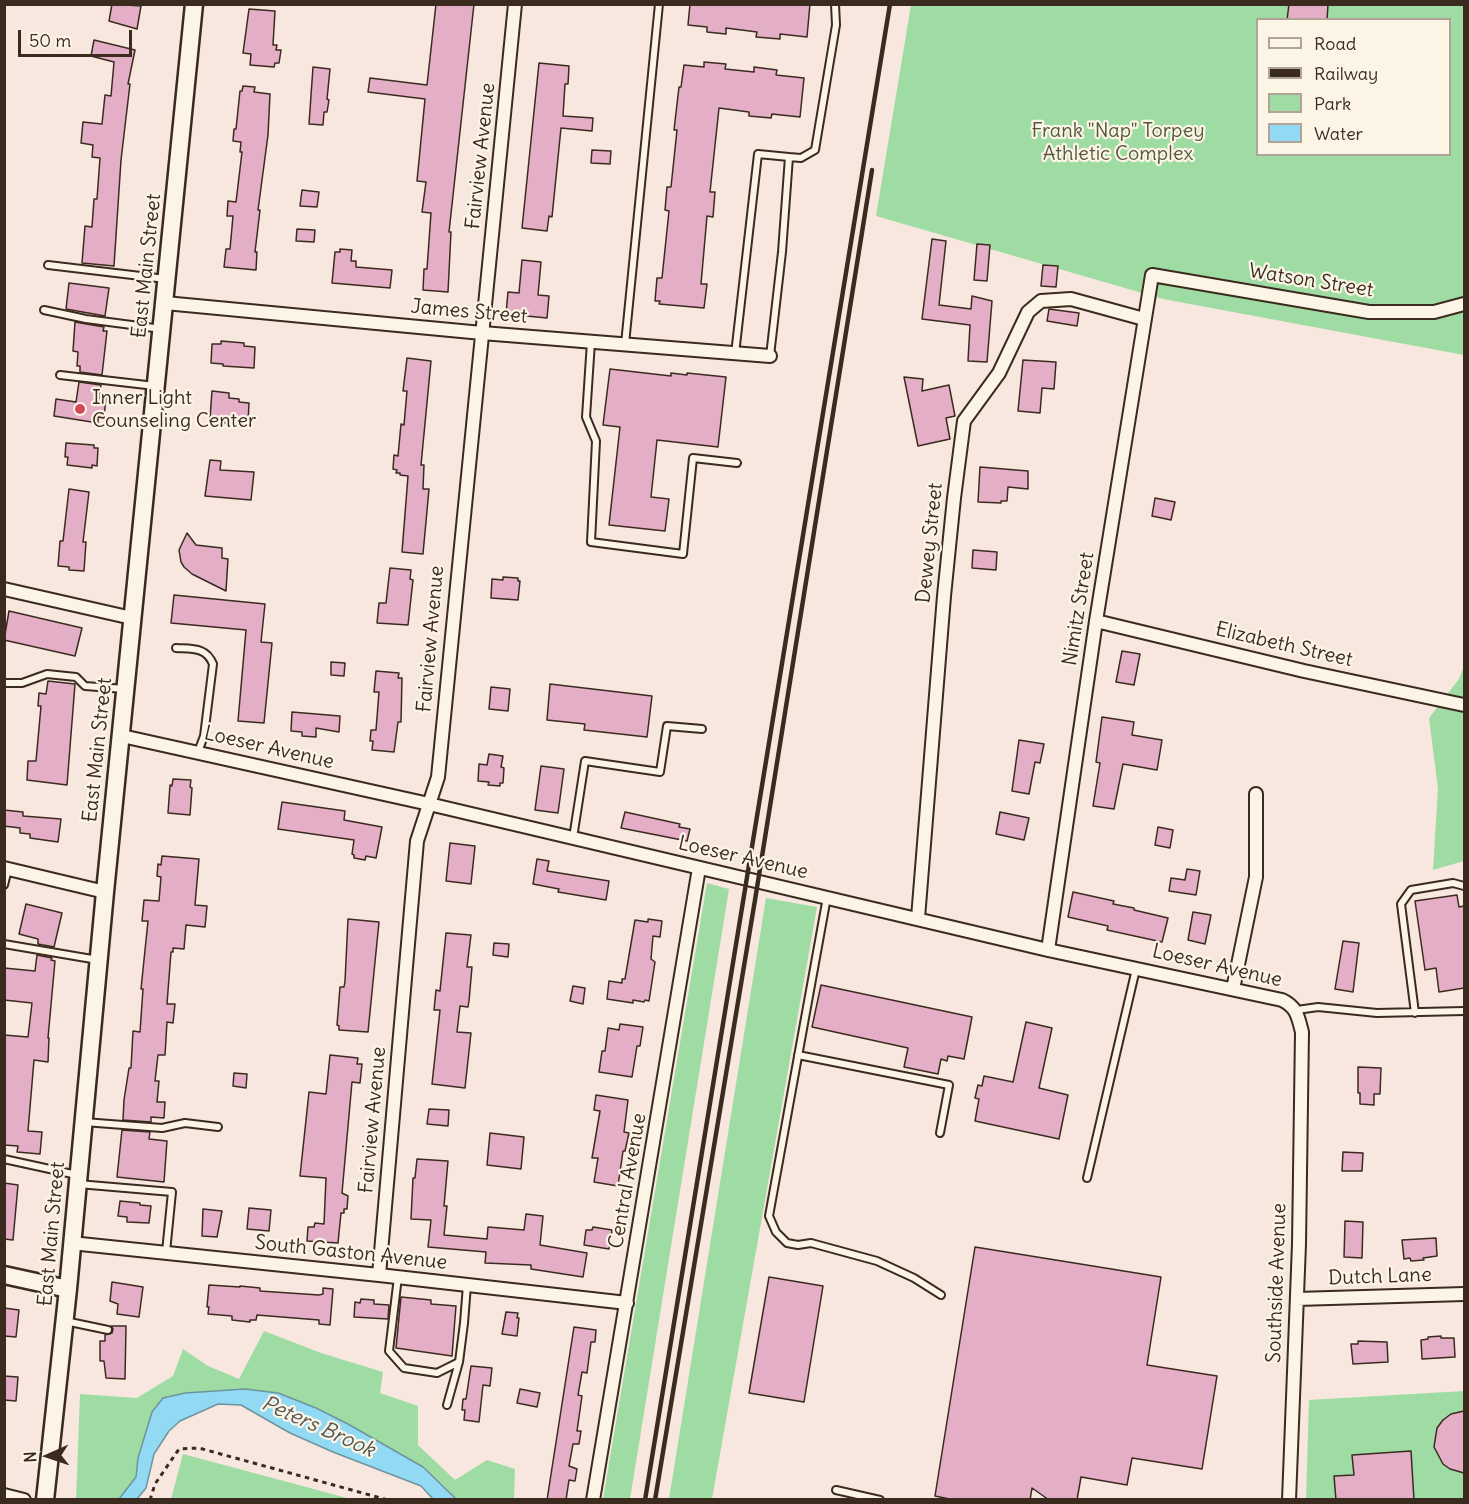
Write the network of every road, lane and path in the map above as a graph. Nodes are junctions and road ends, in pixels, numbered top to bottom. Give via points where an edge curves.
1 (194, 4) edge
2 (515, 4) edge
3 (659, 4) edge
4 (835, 4) edge
5 (789, 157) junction
6 (48, 265) dead end
7 (1152, 275) joint
8 (167, 279) junction
9 (165, 303) junction
10 (1464, 304) edge
11 (44, 310) dead end
12 (1144, 319) junction
13 (162, 329) junction
14 (482, 333) junction
15 (591, 342) junction
16 (625, 345) junction
17 (735, 354) junction
18 (770, 356) joint
19 (60, 375) dead end
20 (156, 386) junction
21 (737, 463) dead end
22 (4, 589) edge
23 (132, 618) junction
24 (1096, 621) junction
25 (176, 648) dead end
26 (4, 683) edge
27 (126, 689) junction
28 (1464, 705) edge
29 (702, 729) dead end
30 (122, 735) junction
31 (198, 753) junction
32 (1256, 794) dead end
33 (429, 804) junction
34 (573, 838) junction
35 (6, 868) edge
36 (699, 868) junction
37 (4, 885) edge
38 (1464, 886) edge
39 (105, 891) junction
40 (828, 897) junction
41 (918, 918) junction
42 (4, 944) edge
43 (1048, 950) junction
44 (98, 960) junction
45 (1136, 968) junction
46 (1233, 989) junction
47 (1297, 1011) junction
48 (1464, 1011) edge
49 (1415, 1013) junction
50 (798, 1055) junction
51 (1302, 1067) joint
52 (83, 1122) junction
53 (218, 1127) dead end
54 (940, 1133) dead end
55 (4, 1160) edge
56 (1087, 1178) dead end
57 (78, 1179) junction
58 (71, 1243) junction
59 (166, 1253) junction
60 (4, 1275) edge
61 (379, 1275) junction
62 (398, 1277) junction
63 (466, 1285) junction
64 (68, 1289) junction
65 (1464, 1294) edge
66 (941, 1295) dead end
67 (1297, 1299) junction
68 (627, 1303) junction
69 (65, 1321) junction
70 (108, 1330) dead end
71 (459, 1362) junction
72 (447, 1405) dead end
73 (836, 1490) dead end
74 (4, 1495) edge
75 (24, 1500) edge
76 (45, 1500) edge
77 (150, 1500) edge
78 (388, 1500) edge
79 (593, 1500) edge
80 (879, 1500) edge
81 (1289, 1500) edge

1 - 8 street, East Main Street
2 - 14 street, Fairview Avenue
3 - 16 lane
4 - 5 lane via 836,25 815,150 801,158
5 - 17 lane via 758,154
5 - 18 lane
6 - 8 lane
7 - 10 street, Watson Street via 1369,312 1434,312
7 - 12 street, Nimitz Street
8 - 9 street, East Main Street
9 - 13 street, East Main Street
9 - 14 street, James Street
11 - 13 lane
12 - 24 street, Nimitz Street
12 - 41 street, Dewey Street via 1071,299 1041,301 1028,312 999,373 964,421 944,596
13 - 20 street, East Main Street
14 - 15 street, James Street
14 - 33 street, Fairview Avenue via 438,777
15 - 16 street, James Street
15 - 21 lane via 586,417 596,441 591,542 682,554 693,458
16 - 17 street, James Street
17 - 18 street, James Street
19 - 20 lane
20 - 23 street, East Main Street
22 - 23 street
23 - 27 street, East Main Street
24 - 28 street, Elizabeth Street
24 - 43 street, Nimitz Street
25 - 31 lane via 201,650 213,664 204,736
26 - 27 lane via 47,674 76,677 85,686
27 - 30 street, East Main Street
29 - 34 lane via 667,726 660,772 585,761
30 - 31 street, Loeser Avenue
30 - 39 street, East Main Street
31 - 33 street, Loeser Avenue
32 - 46 street via 1256,877
33 - 34 street, Loeser Avenue
33 - 61 street, Fairview Avenue via 417,841
34 - 36 street, Loeser Avenue
35 - 37 lane
35 - 39 street
36 - 40 street, Loeser Avenue
36 - 68 street, Central Avenue
38 - 49 lane via 1453,883 1411,890 1401,904
39 - 44 street, East Main Street
40 - 41 street, Loeser Avenue
40 - 50 lane
41 - 43 street, Loeser Avenue
42 - 44 lane
43 - 45 street, Loeser Avenue
44 - 52 street, East Main Street
45 - 46 street, Loeser Avenue
45 - 56 lane
46 - 47 street, Loeser Avenue via 1282,1000
47 - 49 lane via 1318,1007
47 - 51 street, Loeser Avenue via 1302,1032
48 - 49 lane
50 - 54 lane via 950,1085
50 - 66 lane via 769,1216 776,1232 787,1243 811,1243 877,1261
51 - 67 street, Southside Avenue
52 - 53 lane via 162,1128 185,1123
52 - 57 street, East Main Street
55 - 57 lane
57 - 58 street, East Main Street
57 - 59 lane via 172,1192
58 - 59 street, South Gaston Avenue
58 - 64 street, East Main Street
59 - 61 street, South Gaston Avenue
60 - 64 street
61 - 62 street, South Gaston Avenue
62 - 63 street, South Gaston Avenue
62 - 71 lane via 389,1351 404,1368 437,1373
63 - 68 street, South Gaston Avenue
63 - 71 lane
64 - 69 street, East Main Street
65 - 67 street, Dutch Lane
67 - 81 street, Southside Avenue
68 - 79 street, Central Avenue
69 - 70 lane
69 - 76 street, East Main Street
71 - 72 lane
73 - 80 lane
74 - 75 street
77 - 78 path via 155,1484 179,1449 199,1448

